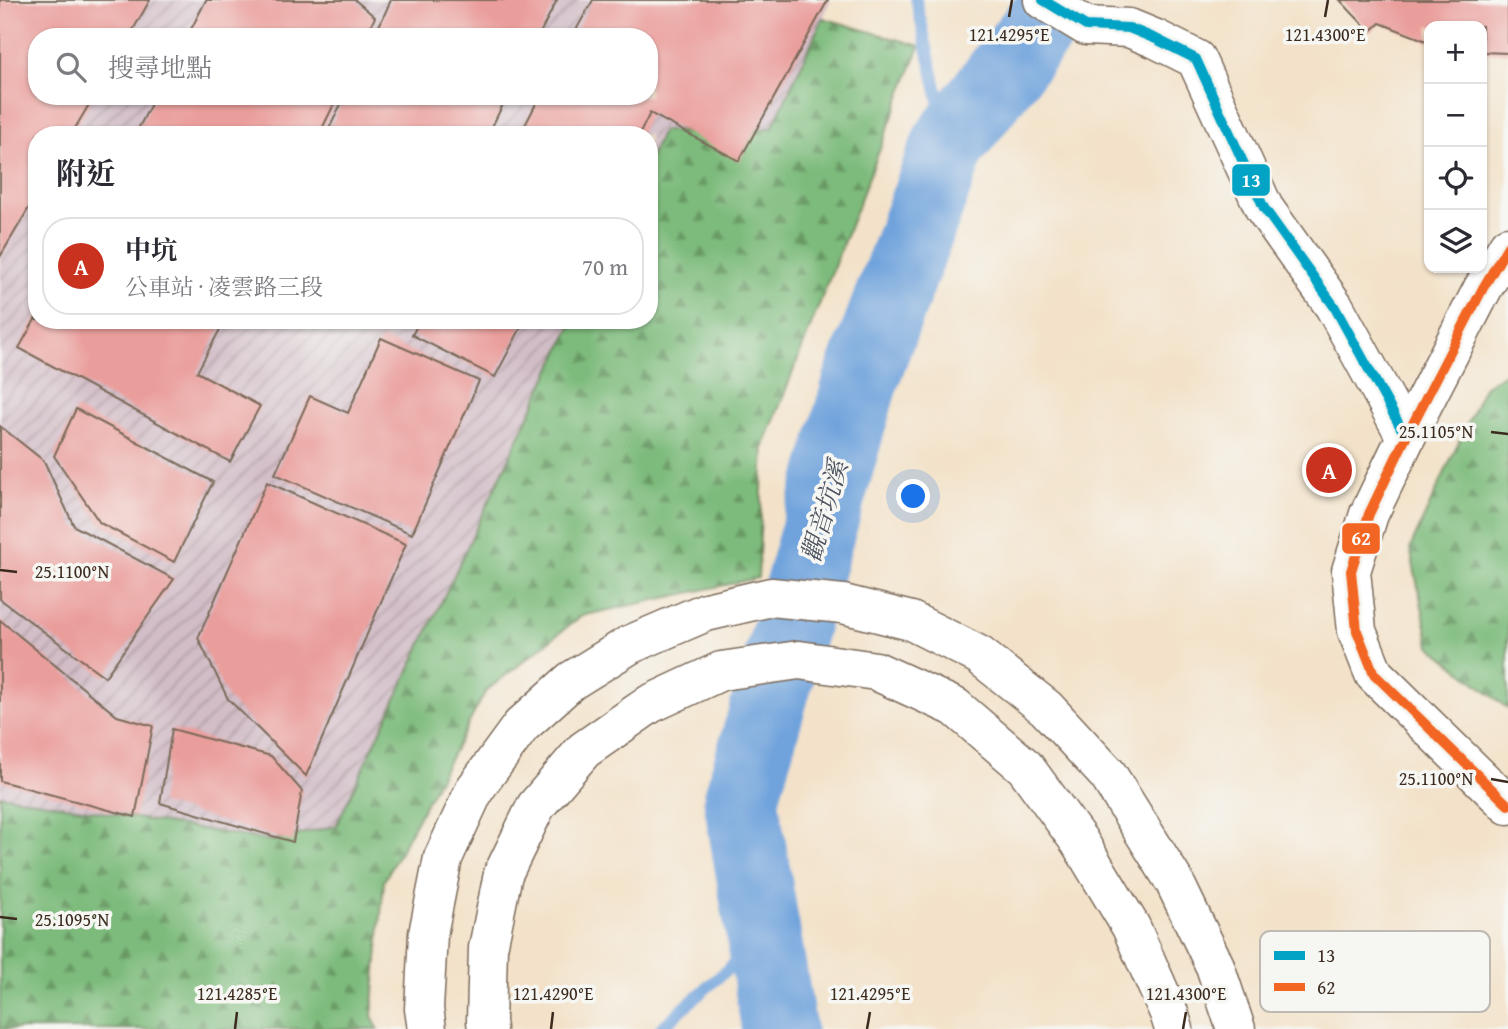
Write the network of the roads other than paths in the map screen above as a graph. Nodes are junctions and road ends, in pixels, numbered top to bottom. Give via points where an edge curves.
1 (1043, 0) edge
2 (1508, 246) edge
3 (1406, 437) junction
4 (1508, 805) edge
5 (427, 1029) edge
6 (487, 1029) edge
7 (1174, 1029) edge
8 (1236, 1029) edge

1 - 3 main road via 1086,26 1129,28 1196,59 1265,208 1334,306
2 - 3 main road
3 - 4 main road via 1370,514 1351,571 1357,631 1374,674
5 - 8 main road via 428,934 443,858 475,789 521,726 571,681 629,645 706,612 771,597 843,604 911,621 979,655 1046,708 1108,775 1174,881 1215,966
6 - 7 main road via 488,948 503,874 536,806 584,750 650,704 721,671 799,660 876,671 955,707 1025,767 1079,841 1131,927

